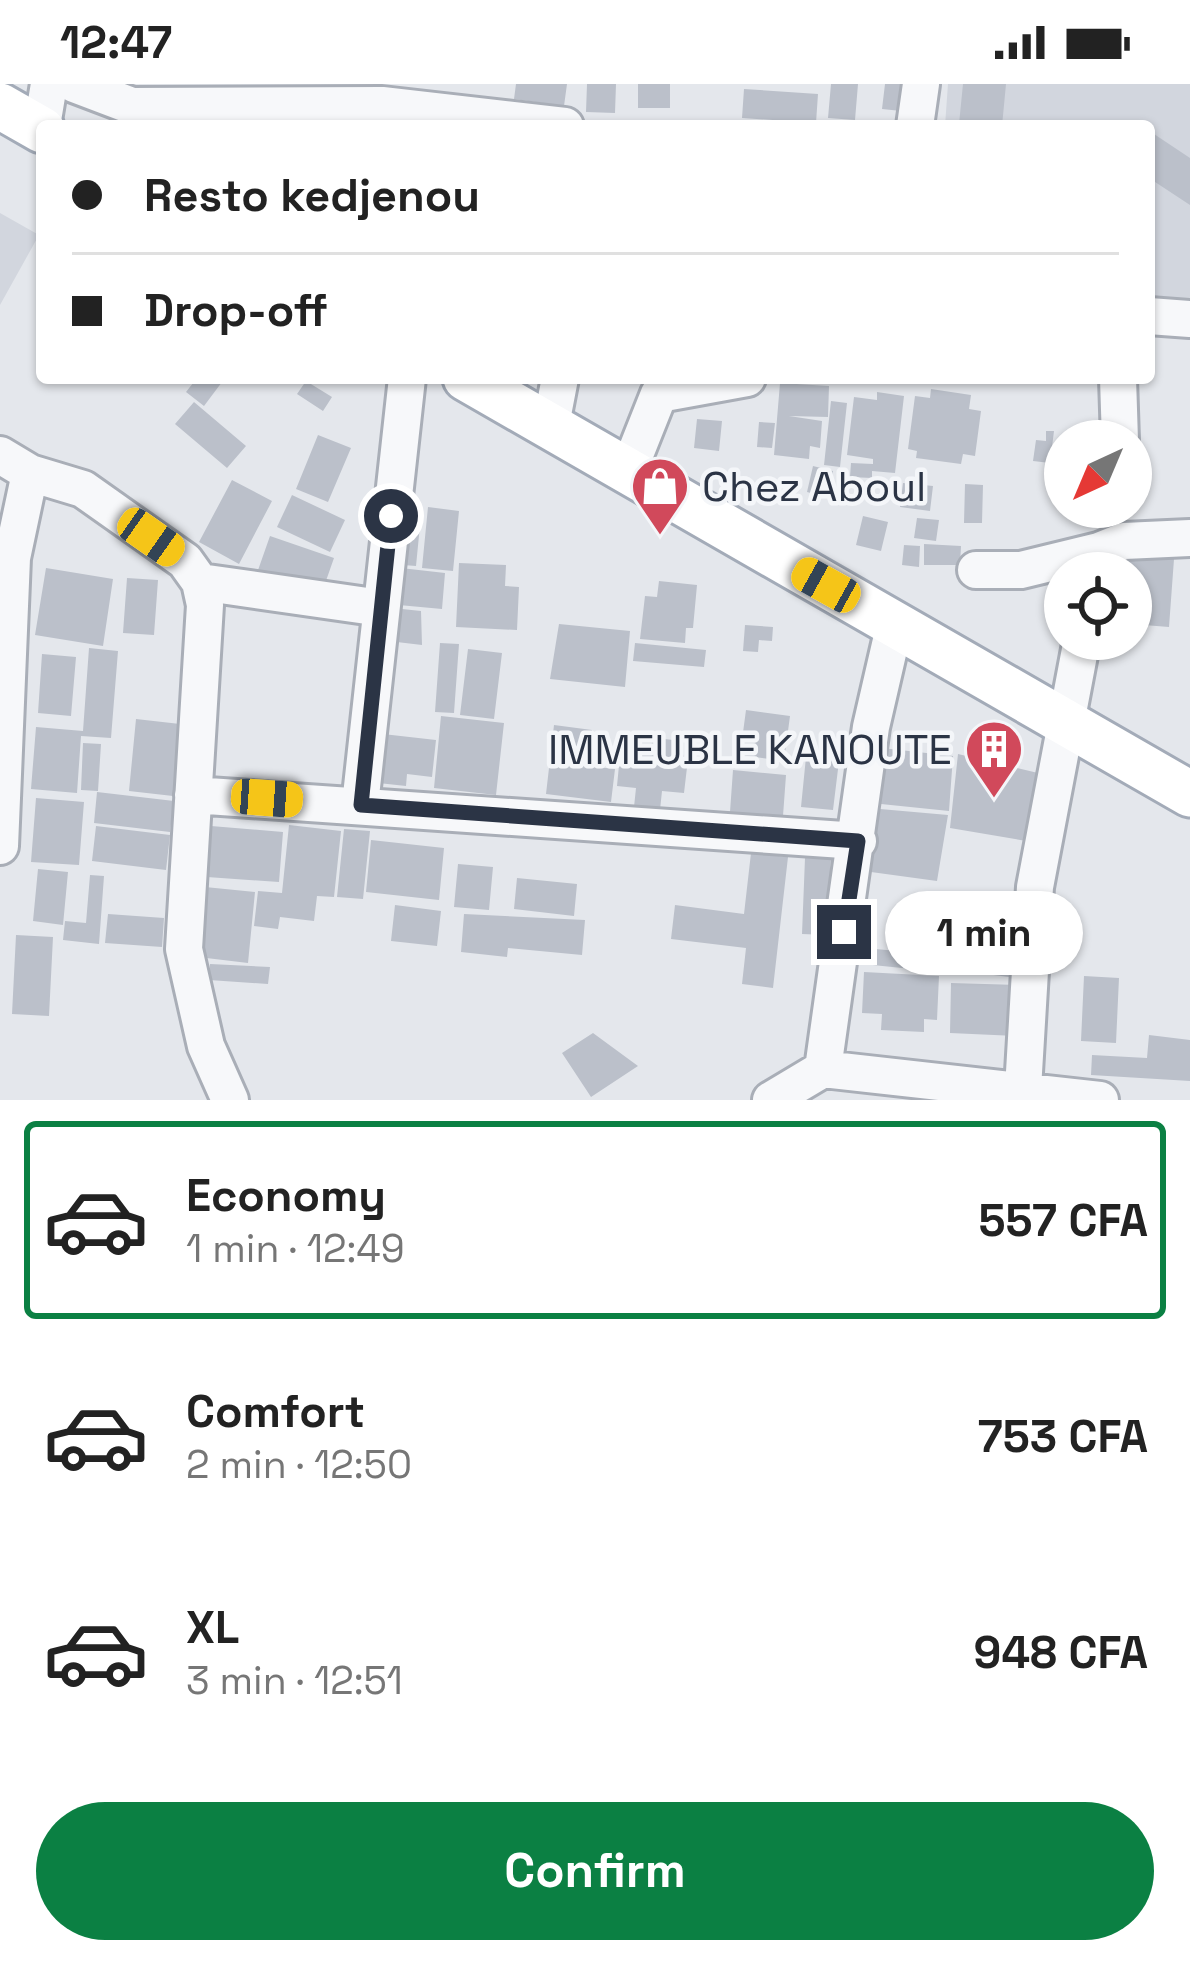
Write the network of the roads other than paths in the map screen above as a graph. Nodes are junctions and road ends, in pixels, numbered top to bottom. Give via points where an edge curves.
1 (49, 84) edge
2 (74, 84) edge
3 (921, 84) edge
4 (272, 96) edge
5 (0, 106) edge
6 (43, 120) edge
7 (513, 120) edge
8 (916, 120) edge
9 (36, 125) edge
10 (1155, 317) edge
11 (1190, 320) edge
12 (406, 384) edge
13 (476, 384) edge
14 (559, 384) edge
15 (714, 384) edge
16 (1118, 384) edge
17 (1119, 420) edge
18 (550, 430) junction
19 (15, 464) edge
20 (628, 472) junction
21 (1190, 538) edge
22 (1110, 543) edge
23 (976, 570) dead end
24 (200, 582) junction
25 (381, 608) junction
26 (895, 623) junction
27 (1078, 660) edge
28 (1065, 723) junction
29 (1190, 794) edge
30 (194, 795) junction
31 (361, 805) junction
32 (858, 841) junction
33 (0, 846) edge
34 (824, 1069) junction
35 (1023, 1089) junction
36 (230, 1100) edge
37 (771, 1100) edge
38 (1100, 1100) edge

1 - 6 street
2 - 4 street via 132,106
3 - 8 street
4 - 7 street
5 - 9 main road
10 - 11 street
12 - 25 street
13 - 18 main road
14 - 18 street
15 - 20 street via 658,394
16 - 17 street
18 - 20 main road
19 - 24 street via 83,489 185,561
19 - 33 street
20 - 26 main road
21 - 22 street
22 - 23 street via 1021,570
24 - 25 street
24 - 30 street via 206,605
25 - 31 street
26 - 28 main road
26 - 32 street via 871,727
27 - 28 street
28 - 29 main road
28 - 35 street via 1035,887
30 - 31 street
30 - 36 street via 184,949 206,1046
31 - 32 street
32 - 34 street
34 - 35 street
34 - 37 street
35 - 38 street

